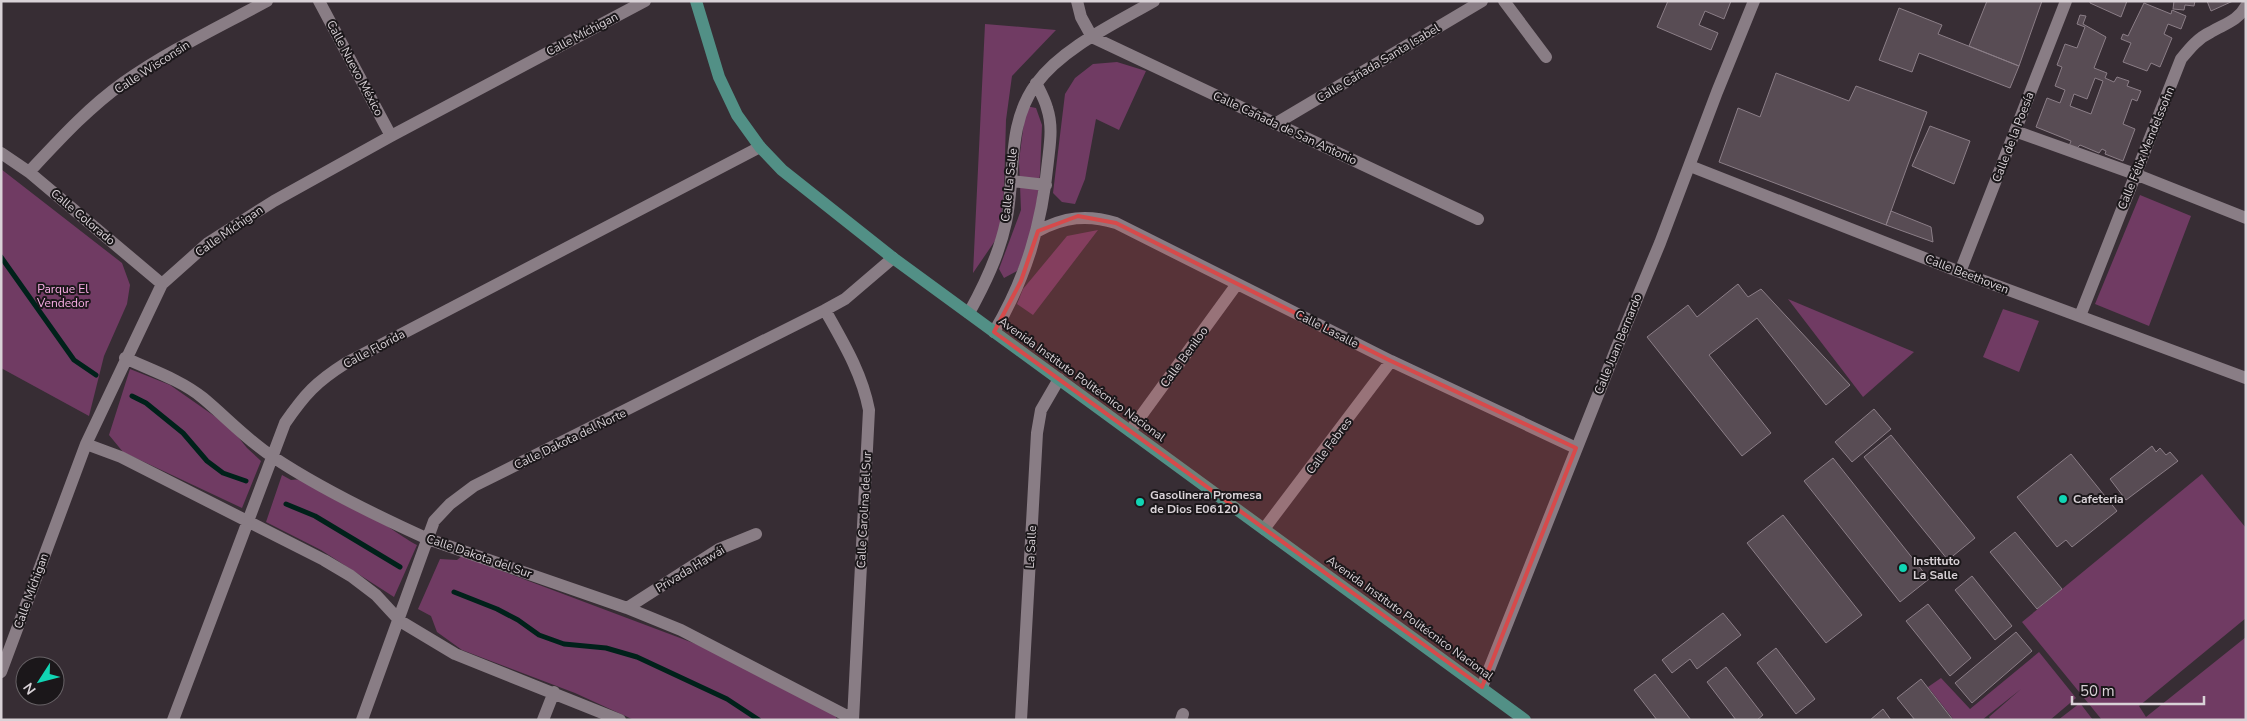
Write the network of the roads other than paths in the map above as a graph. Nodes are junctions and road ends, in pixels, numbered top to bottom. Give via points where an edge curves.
1 (267, 1) edge
2 (320, 1) edge
3 (646, 1) edge
4 (696, 1) edge
5 (1077, 1) edge
6 (1154, 1) edge
7 (1482, 1) edge
8 (1504, 1) edge
9 (1754, 1) edge
10 (2066, 1) edge
11 (2246, 6) edge
12 (1092, 37) junction
13 (1546, 57) dead end
14 (1036, 83) junction
15 (1275, 124) junction
16 (2015, 131) junction
17 (391, 136) junction
18 (760, 147) junction
19 (1, 152) edge
20 (1690, 166) junction
21 (29, 172) junction
22 (2135, 174) junction
23 (1011, 181) junction
24 (1046, 185) junction
25 (2246, 218) edge
26 (1478, 219) dead end
27 (1038, 231) junction
28 (893, 258) junction
29 (1960, 272) junction
30 (162, 284) junction
31 (1237, 284) junction
32 (825, 310) junction
33 (969, 313) junction
34 (2080, 316) junction
35 (994, 332) junction
36 (125, 358) junction
37 (1391, 361) junction
38 (2246, 378) edge
39 (1059, 379) junction
40 (1130, 431) junction
41 (86, 444) junction
42 (1576, 448) junction
43 (273, 458) junction
44 (250, 520) junction
45 (1264, 529) junction
46 (756, 534) dead end
47 (428, 539) junction
48 (626, 608) junction
49 (400, 621) junction
50 (1, 672) edge
51 (1482, 687) junction
52 (554, 692) junction
53 (853, 719) edge
54 (173, 720) edge
55 (362, 720) edge
56 (543, 720) edge
57 (620, 720) edge
58 (1021, 720) edge
59 (1525, 720) edge

1 - 21 street, Calle Wisconsin via 124,82 78,120
2 - 17 street, Calle Nuevo México
3 - 17 street, Calle Míchigan
4 - 18 main road, Avenida Instituto Politécnico Nacional via 719,77 737,114
5 - 12 street
6 - 12 street, Calle La Salle
7 - 15 street, Calle Cañada Santa Isabel
8 - 13 street
9 - 20 street, Calle Juan Bernardo via 1716,92
10 - 16 street, Calle de la Poesía
11 - 22 street, Calle Félix Mendelssohn via 2231,23 2194,43 2181,59
12 - 14 street, Calle La Salle via 1058,61
12 - 15 street, Calle Cañada de San Antonio
14 - 23 street, Calle La Salle via 1022,107 1014,133
14 - 24 street via 1048,108 1051,135
15 - 26 street, Calle Cañada de San Antonio
16 - 22 street
16 - 29 street, Calle de la Poesía
17 - 30 street, Calle Míchigan via 274,201 208,243
18 - 28 main road, Avenida Instituto Politécnico Nacional via 782,170
18 - 43 street, Calle Florida via 319,380 285,423
19 - 21 street, Calle Colorado
20 - 29 street, Calle Beethoven
20 - 42 street, Calle Juan Bernardo
21 - 30 street, Calle Colorado
22 - 25 street
22 - 34 street, Calle Félix Mendelssohn
23 - 24 street
23 - 33 street, Calle La Salle via 1006,222 997,253
24 - 27 street
27 - 31 street, Calle Lasalle via 1057,221 1078,216 1100,218
27 - 35 street via 1021,281
28 - 32 street, Calle Dakota del Norte via 845,299
28 - 33 main road, Avenida Instituto Politécnico Nacional
29 - 34 street, Calle Beethoven
30 - 36 street, Calle Míchigan
31 - 37 street, Calle Lasalle
31 - 40 street, Calle Beniloo
32 - 47 street, Calle Dakota del Norte via 474,486 434,521
32 - 53 street, Calle Carolina del Sur via 857,368 869,410
33 - 35 main road, Avenida Instituto Politécnico Nacional
34 - 38 street, Calle Beethoven
35 - 39 main road, Avenida Instituto Politécnico Nacional
36 - 41 street, Calle Míchigan
36 - 43 street, Calle Dakota del Sur via 202,398
37 - 42 street, Calle Lasalle
37 - 45 street, Calle Febres
39 - 40 main road, Avenida Instituto Politécnico Nacional
39 - 58 street, La Salle via 1042,410 1037,433
40 - 45 main road, Avenida Instituto Politécnico Nacional
41 - 44 street via 121,457
41 - 50 street, Calle Míchigan
42 - 51 street, Calle Juan Bernardo
43 - 44 street, Calle Florida
43 - 47 street, Calle Dakota del Sur
44 - 49 street via 351,576 376,595
44 - 54 street, Calle Florida
45 - 51 main road, Avenida Instituto Politécnico Nacional
46 - 48 street, Privada Hawái via 719,549
47 - 48 street, Calle Dakota del Sur
47 - 49 street, Calle Dakota del Norte
48 - 53 street, Calle Dakota del Sur via 728,653
49 - 52 street via 455,654
49 - 55 street, Calle Dakota del Norte
51 - 59 main road, Avenida Instituto Politécnico Nacional
52 - 56 street
52 - 57 street

